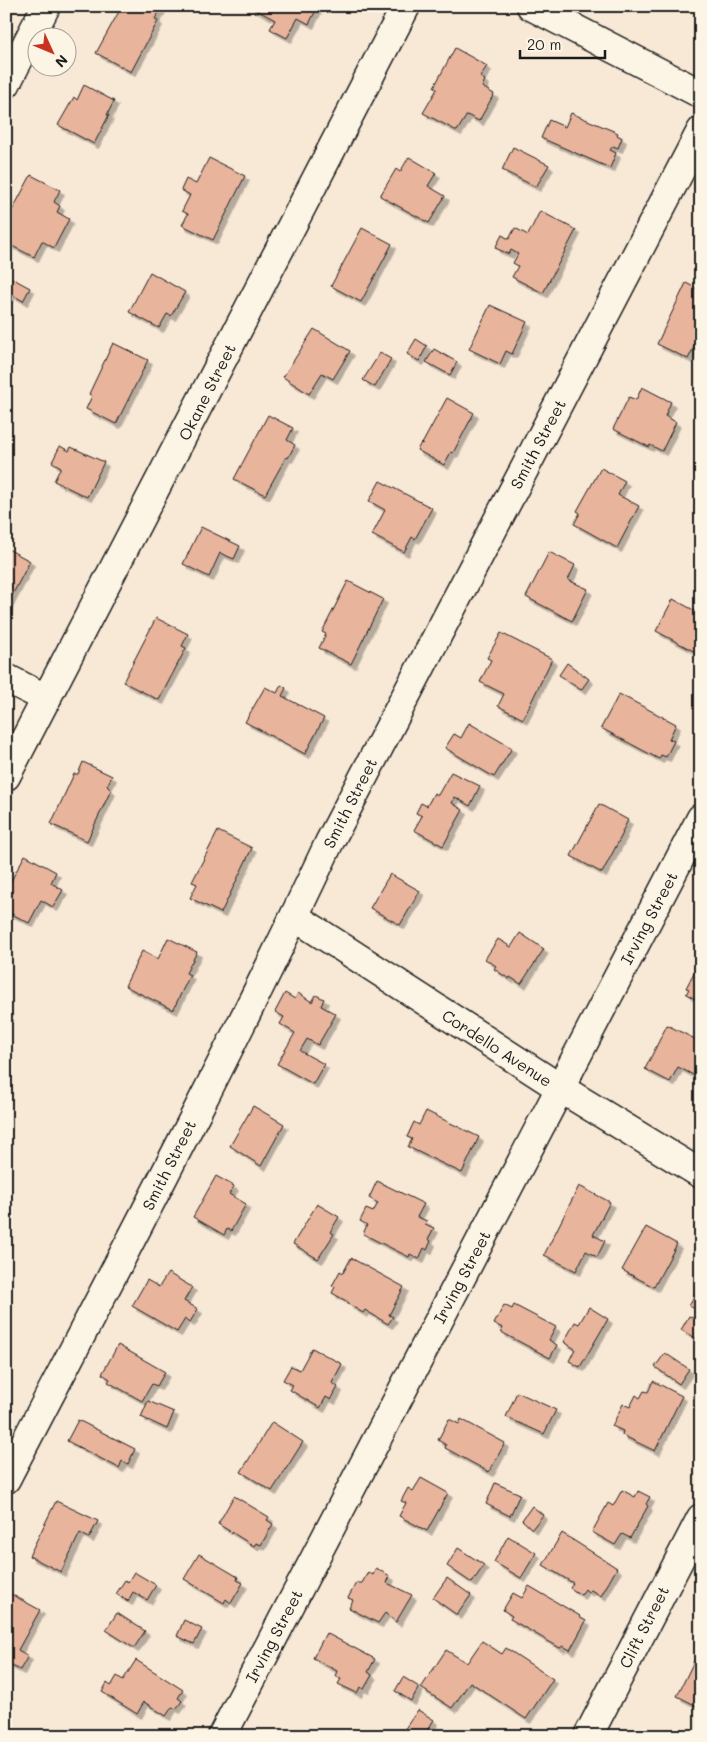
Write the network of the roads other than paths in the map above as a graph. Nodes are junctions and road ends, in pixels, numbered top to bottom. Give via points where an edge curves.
1 (46, 6) edge
2 (406, 6) edge
3 (531, 6) edge
4 (6, 84) edge
5 (701, 94) edge
6 (701, 131) edge
7 (6, 678) edge
8 (47, 699) junction
9 (6, 776) edge
10 (701, 818) edge
11 (295, 917) junction
12 (560, 1088) junction
13 (701, 1174) edge
14 (6, 1479) edge
15 (701, 1518) edge
16 (222, 1736) edge
17 (588, 1736) edge

1 - 4 street
2 - 8 street, Okane Street
3 - 5 street
6 - 11 street, Smith Street via 334,834
7 - 8 street
8 - 9 street, Okane Street
10 - 12 street, Irving Street
11 - 12 street, Cordello Avenue
11 - 14 street, Smith Street
12 - 13 street, Cordello Avenue
12 - 16 street, Irving Street
15 - 17 street, Clift Street

